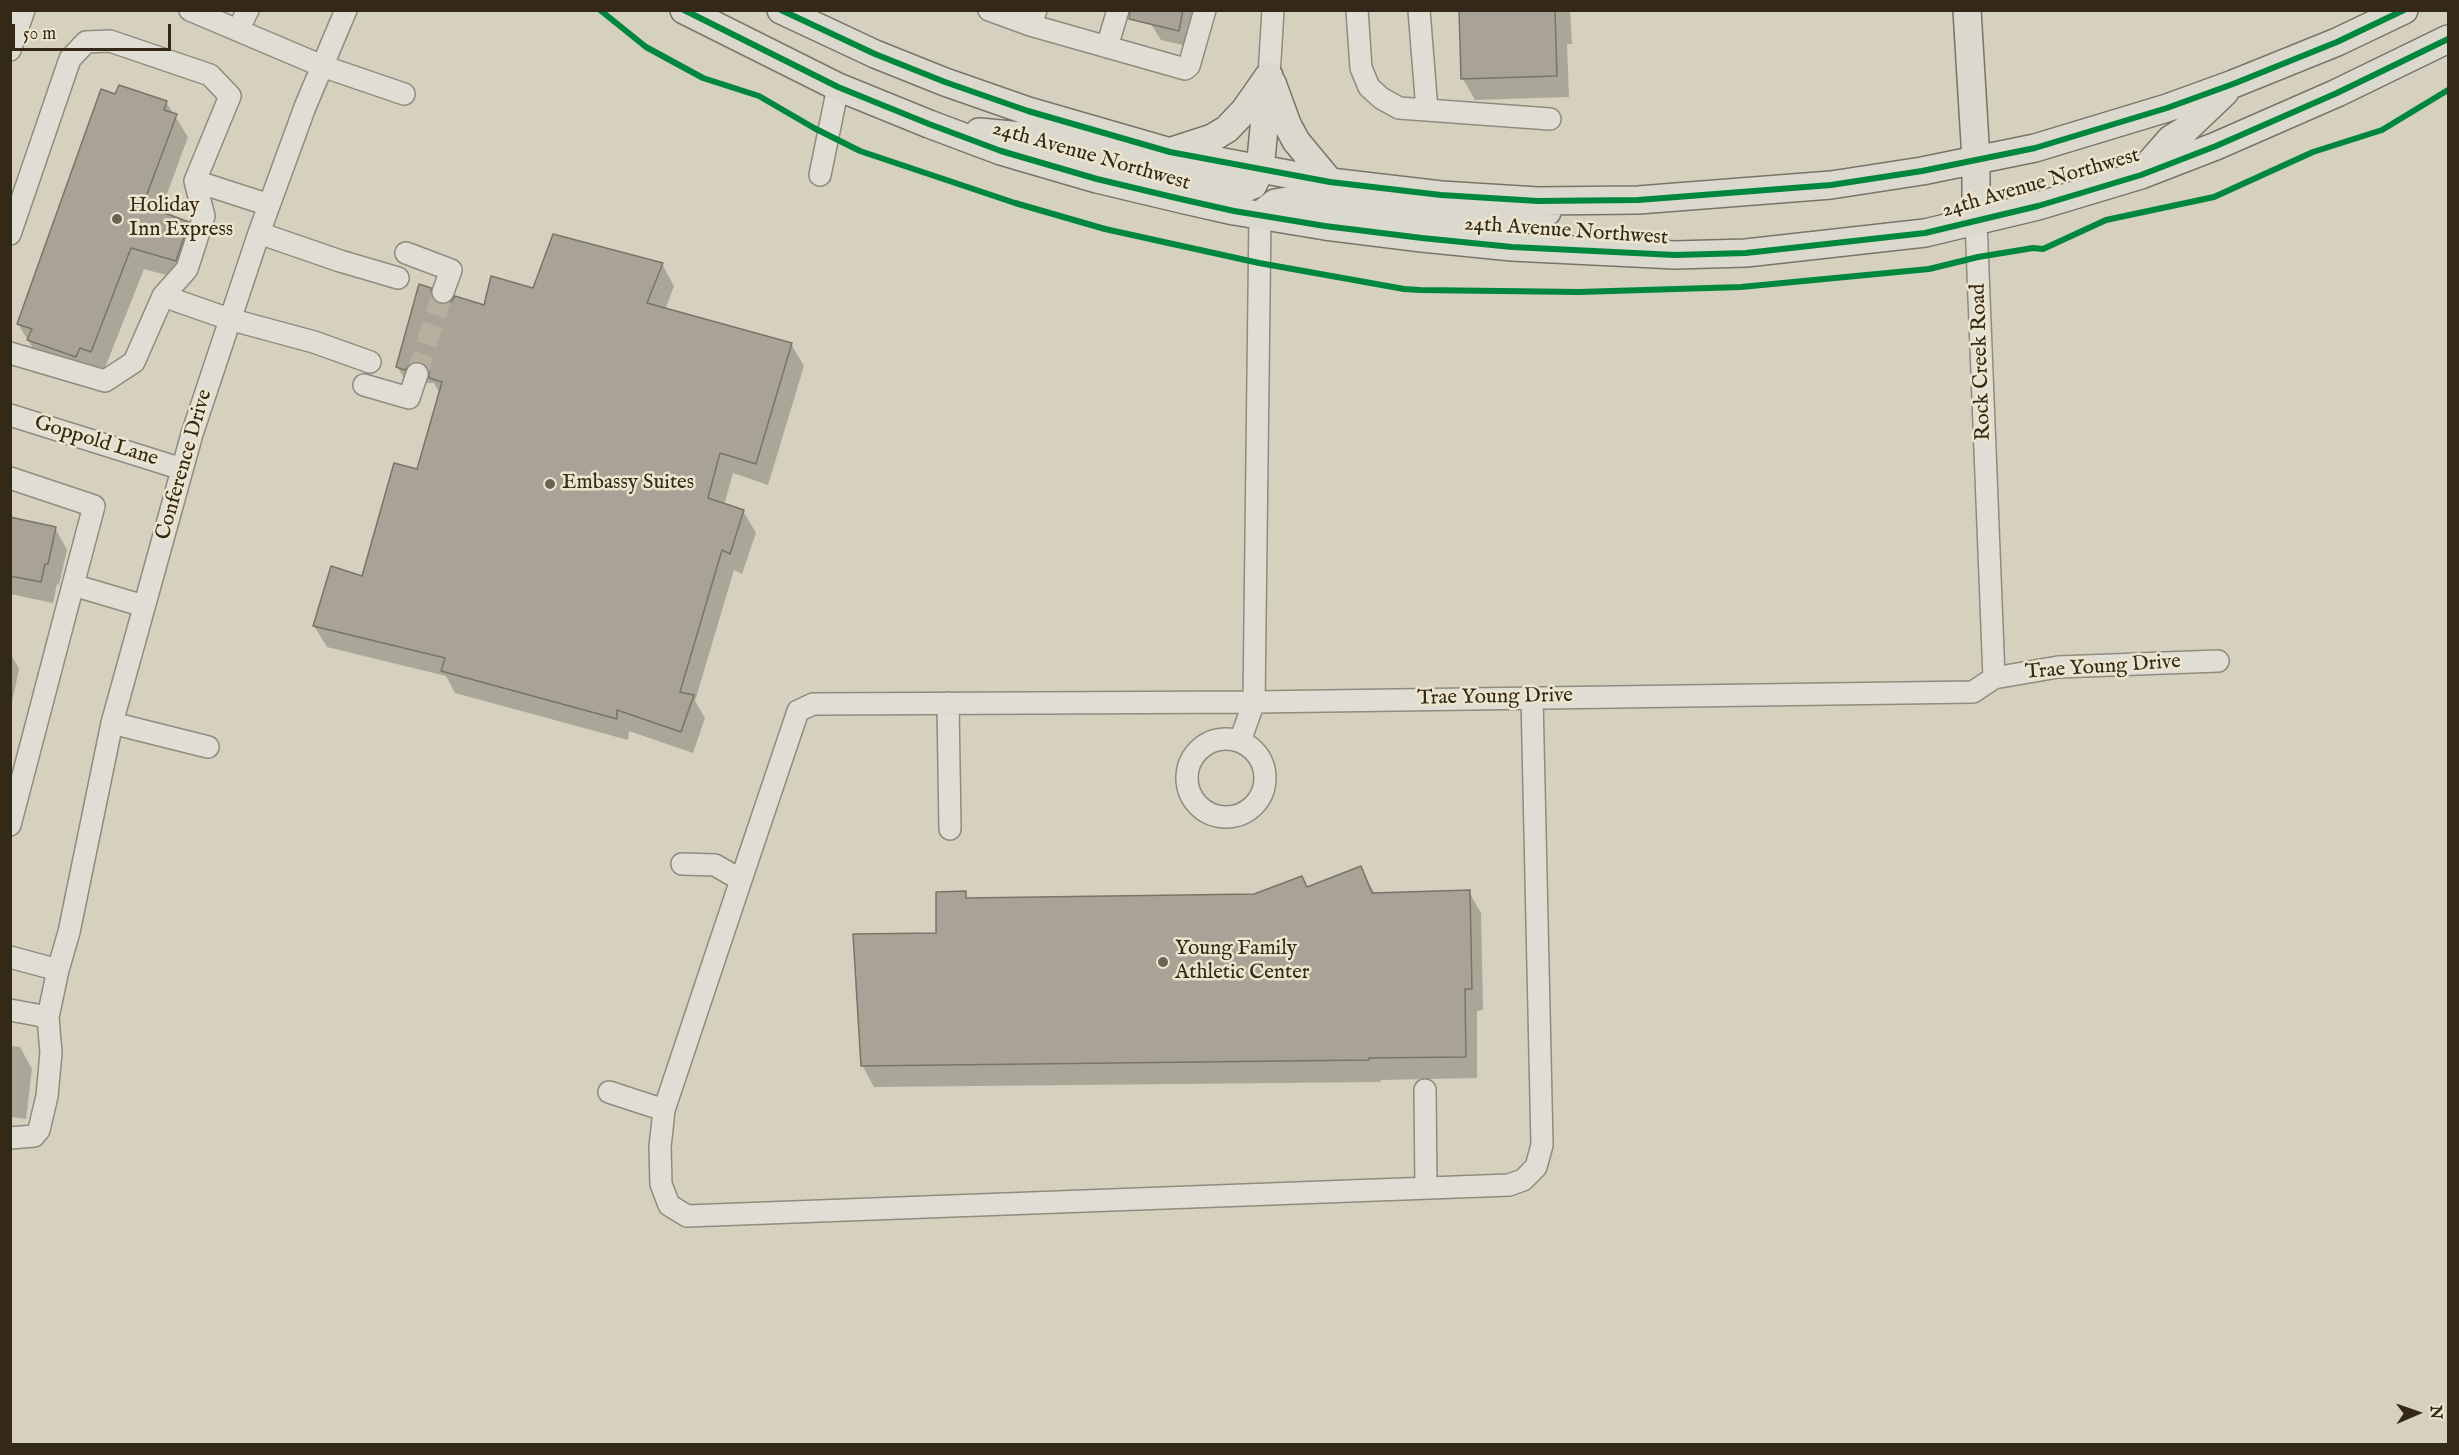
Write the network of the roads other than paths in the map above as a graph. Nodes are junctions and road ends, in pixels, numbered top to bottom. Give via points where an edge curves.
1 (24, 10) edge
2 (190, 10) edge
3 (248, 10) edge
4 (346, 10) edge
5 (684, 10) edge
6 (781, 10) edge
7 (989, 10) edge
8 (1118, 10) edge
9 (1205, 10) edge
10 (1274, 10) edge
11 (1357, 10) edge
12 (1419, 10) edge
13 (1967, 10) edge
14 (2404, 10) edge
15 (1033, 18) edge
16 (238, 30) junction
17 (2448, 39) edge
18 (1107, 47) junction
19 (10, 50) edge
20 (322, 66) junction
21 (1269, 76) junction
22 (2233, 84) junction
23 (838, 87) junction
24 (404, 93) dead end
25 (1427, 110) junction
26 (1550, 119) dead end
27 (939, 128) junction
28 (1170, 152) junction
29 (1976, 160) junction
30 (1260, 170) junction
31 (819, 175) dead end
32 (2141, 175) junction
33 (195, 181) junction
34 (1330, 182) junction
35 (1617, 200) junction
36 (269, 205) junction
37 (1260, 215) junction
38 (1976, 221) junction
39 (259, 233) junction
40 (10, 234) edge
41 (406, 253) dead end
42 (398, 278) dead end
43 (443, 292) tunnel mouth
44 (162, 296) junction
45 (229, 319) junction
46 (10, 353) edge
47 (370, 362) dead end
48 (417, 374) tunnel mouth
49 (364, 385) dead end
50 (10, 415) edge
51 (182, 468) junction
52 (10, 478) edge
53 (73, 585) junction
54 (144, 606) junction
55 (2218, 661) dead end
56 (1994, 678) junction
57 (1532, 697) junction
58 (1254, 702) junction
59 (948, 703) junction
60 (112, 723) junction
61 (1240, 741) dead end
62 (208, 747) dead end
63 (10, 825) edge
64 (950, 829) dead end
65 (682, 864) dead end
66 (741, 880) junction
67 (10, 957) edge
68 (58, 970) junction
69 (10, 1010) edge
70 (48, 1017) junction
71 (1425, 1090) dead end
72 (609, 1092) dead end
73 (664, 1110) junction
74 (10, 1138) edge
75 (1426, 1187) junction

1 - 19 street
2 - 16 street
3 - 16 street
4 - 20 street, Conference Drive
5 - 23 main road, 24th Avenue Northwest
6 - 28 main road, 24th Avenue Northwest via 945,82 1028,111
7 - 15 street
8 - 18 street
9 - 18 street via 1185,69
10 - 21 street
11 - 25 street via 1361,68 1369,87 1400,108
12 - 25 street
13 - 29 main road, Rock Creek Road
14 - 22 main road, 24th Avenue Northwest
15 - 18 street
16 - 20 street
17 - 32 main road, 24th Avenue Northwest via 2337,93
20 - 24 street
20 - 36 street, Conference Drive
21 - 28 main road via 1227,129
21 - 30 main road
21 - 34 main road via 1291,132
22 - 29 main road, 24th Avenue Northwest via 2035,148
22 - 32 main road via 2171,139
23 - 27 main road, 24th Avenue Northwest
23 - 31 street
25 - 26 street
27 - 30 main road via 1032,137 1243,189 1253,185
27 - 37 main road, 24th Avenue Northwest via 1001,151 1097,178
28 - 30 main road, 24th Avenue Northwest
29 - 35 main road, 24th Avenue Northwest via 1831,185
29 - 38 main road, Rock Creek Road
30 - 34 main road, 24th Avenue Northwest
32 - 38 main road, 24th Avenue Northwest
33 - 36 street
33 - 40 street via 230,96 210,75 110,41 86,42 70,59
33 - 44 street via 204,216 187,269
34 - 35 main road, 24th Avenue Northwest via 1442,195 1538,201
35 - 37 main road via 1494,221 1293,200 1275,203
36 - 39 street, Conference Drive
37 - 38 main road, 24th Avenue Northwest via 1512,248 1675,255 1834,245 1925,233
37 - 58 street
38 - 56 street, Rock Creek Road
39 - 42 street
39 - 45 street, Conference Drive
41 - 43 street via 451,270
44 - 45 street
44 - 46 street via 134,362 105,381
45 - 47 street
45 - 51 street, Conference Drive
48 - 49 street via 409,398
50 - 51 street, Goppold Lane
51 - 54 street, Conference Drive
52 - 53 street via 94,506
53 - 54 street
53 - 63 street
54 - 60 street, Conference Drive
55 - 56 street, Trae Young Drive via 2058,667
56 - 57 street, Trae Young Drive via 1973,692
57 - 58 street, Trae Young Drive
57 - 75 street, Trae Young Drive via 1542,1145 1536,1167 1523,1180 1509,1185
58 - 59 street, Trae Young Drive
58 - 61 street
59 - 64 street
59 - 66 street, Trae Young Drive via 813,704 798,711
60 - 62 street
60 - 68 street, Conference Drive
65 - 66 street via 715,865
66 - 73 street, Trae Young Drive
67 - 68 street
68 - 70 street, Conference Drive
69 - 70 street
70 - 74 street, Conference Drive via 51,1053 39,1130 34,1136
71 - 75 street
72 - 73 street
73 - 75 street, Trae Young Drive via 661,1184 669,1205 687,1216

